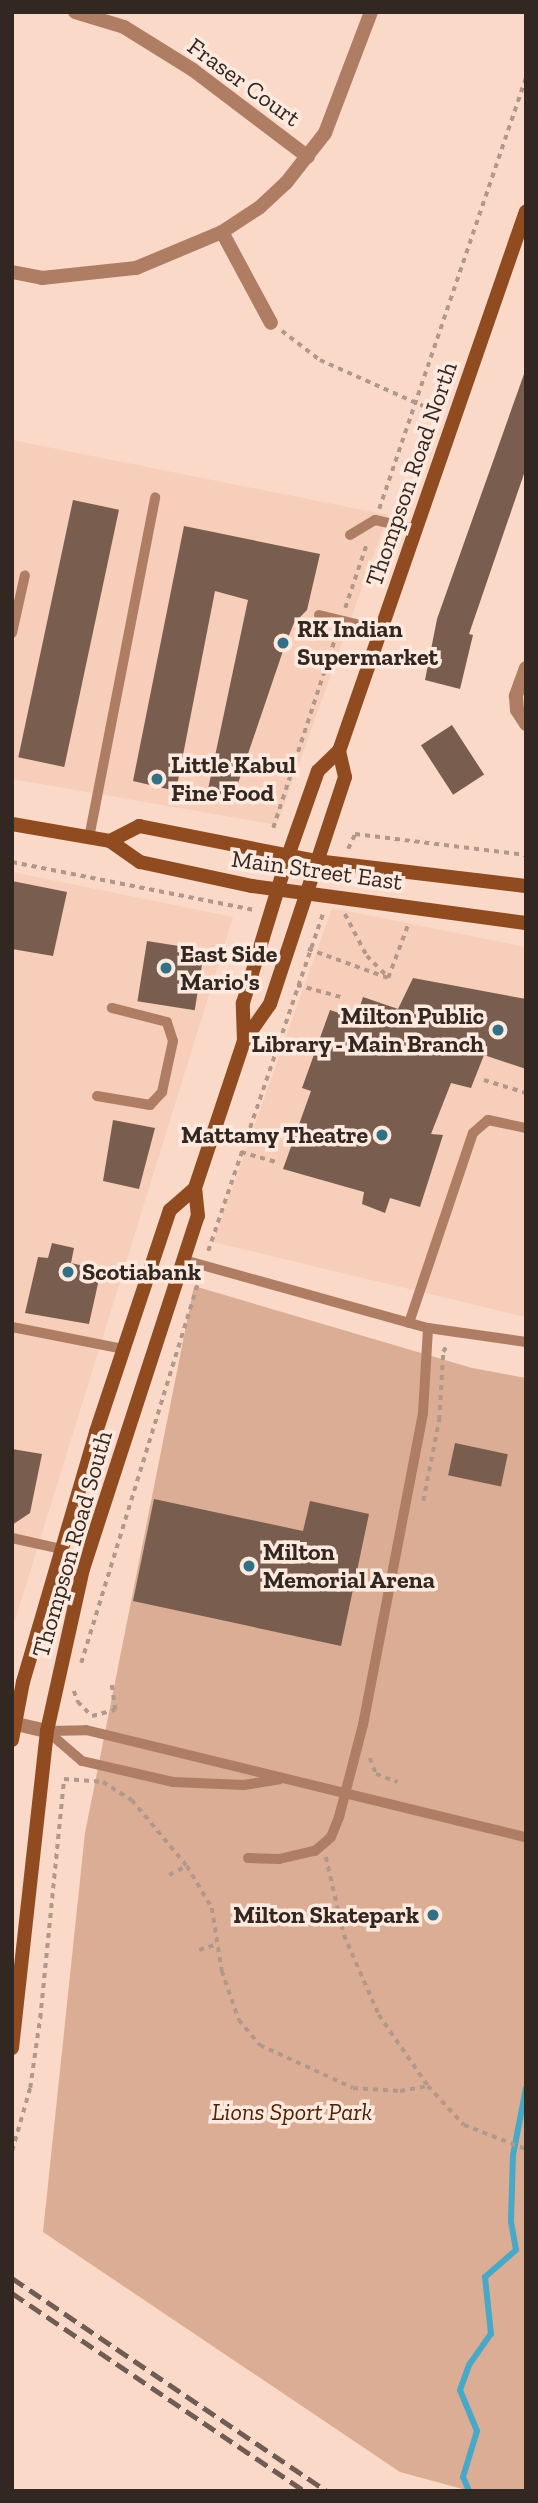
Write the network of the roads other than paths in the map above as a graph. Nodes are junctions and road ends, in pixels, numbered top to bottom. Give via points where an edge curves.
1 (75, 12) edge
2 (371, 12) edge
3 (308, 157) junction
4 (526, 211) edge
5 (222, 232) junction
6 (12, 272) edge
7 (271, 323) road end
8 (155, 497) dead end
9 (416, 529) junction
10 (350, 535) dead end
11 (25, 575) dead end
12 (319, 615) dead end
13 (381, 630) junction
14 (12, 633) edge
15 (526, 668) edge
16 (526, 724) edge
17 (339, 751) junction
18 (12, 824) edge
19 (89, 838) junction
20 (110, 841) junction
21 (288, 856) junction
22 (313, 868) junction
23 (283, 872) joint
24 (526, 886) edge
25 (277, 889) junction
26 (306, 894) junction
27 (526, 923) edge
28 (112, 1008) dead end
29 (244, 1041) junction
30 (97, 1096) dead end
31 (526, 1128) edge
32 (195, 1188) junction
33 (184, 1260) junction
34 (409, 1323) junction
35 (12, 1327) edge
36 (428, 1328) junction
37 (526, 1342) edge
38 (123, 1349) junction
39 (12, 1538) edge
40 (61, 1549) junction
41 (14, 1723) edge
42 (47, 1731) junction
43 (12, 1740) edge
44 (284, 1778) junction
45 (344, 1793) junction
46 (526, 1837) edge
47 (248, 1857) dead end
48 (12, 2048) edge

1 - 3 street, Fraser Court via 124,27 193,70
2 - 3 street via 326,132
3 - 5 street via 260,207
4 - 9 main road, Thompson Road North
5 - 6 street via 136,268 42,278
5 - 7 street
8 - 19 lane
9 - 10 lane via 374,520
9 - 13 main road, Thompson Road North
11 - 14 lane
12 - 13 lane
13 - 17 main road, Thompson Road North
15 - 16 street via 516,695 517,710
17 - 21 main road, Thompson Road North via 318,771
17 - 22 main road, Thompson Road North via 345,777
18 - 19 main road, Main Street East
19 - 20 main road, Main Street East
20 - 21 main road, Main Street East via 139,826
20 - 25 main road, Main Street East via 140,862
21 - 22 main road, Main Street East
21 - 23 main road, Thompson Road North
22 - 24 main road, Main Street East
22 - 26 main road, Thompson Road South
23 - 25 main road, Thompson Road South
25 - 26 main road, Main Street East
25 - 29 main road, Thompson Road South via 243,1003
26 - 27 main road, Main Street East
26 - 29 main road, Thompson Road South via 270,1003
28 - 30 lane via 167,1021 173,1041 162,1092 150,1105
29 - 32 main road, Thompson Road South
31 - 34 lane via 488,1120 473,1133
32 - 33 main road, Thompson Road South via 198,1216
32 - 38 main road, Thompson Road South via 170,1210
33 - 34 lane
33 - 42 main road, Thompson Road South via 83,1569
34 - 36 lane
35 - 38 lane
36 - 37 lane
36 - 45 lane via 423,1413 362,1732
38 - 40 main road, Thompson Road South
39 - 40 lane
40 - 41 main road, Thompson Road South
41 - 42 street
41 - 43 main road, Thompson Road South
42 - 44 lane via 86,1730
42 - 44 lane via 82,1761 173,1782 244,1785
42 - 48 main road, Thompson Road South
44 - 45 lane
45 - 46 lane
45 - 47 lane via 331,1837 324,1843 301,1856

